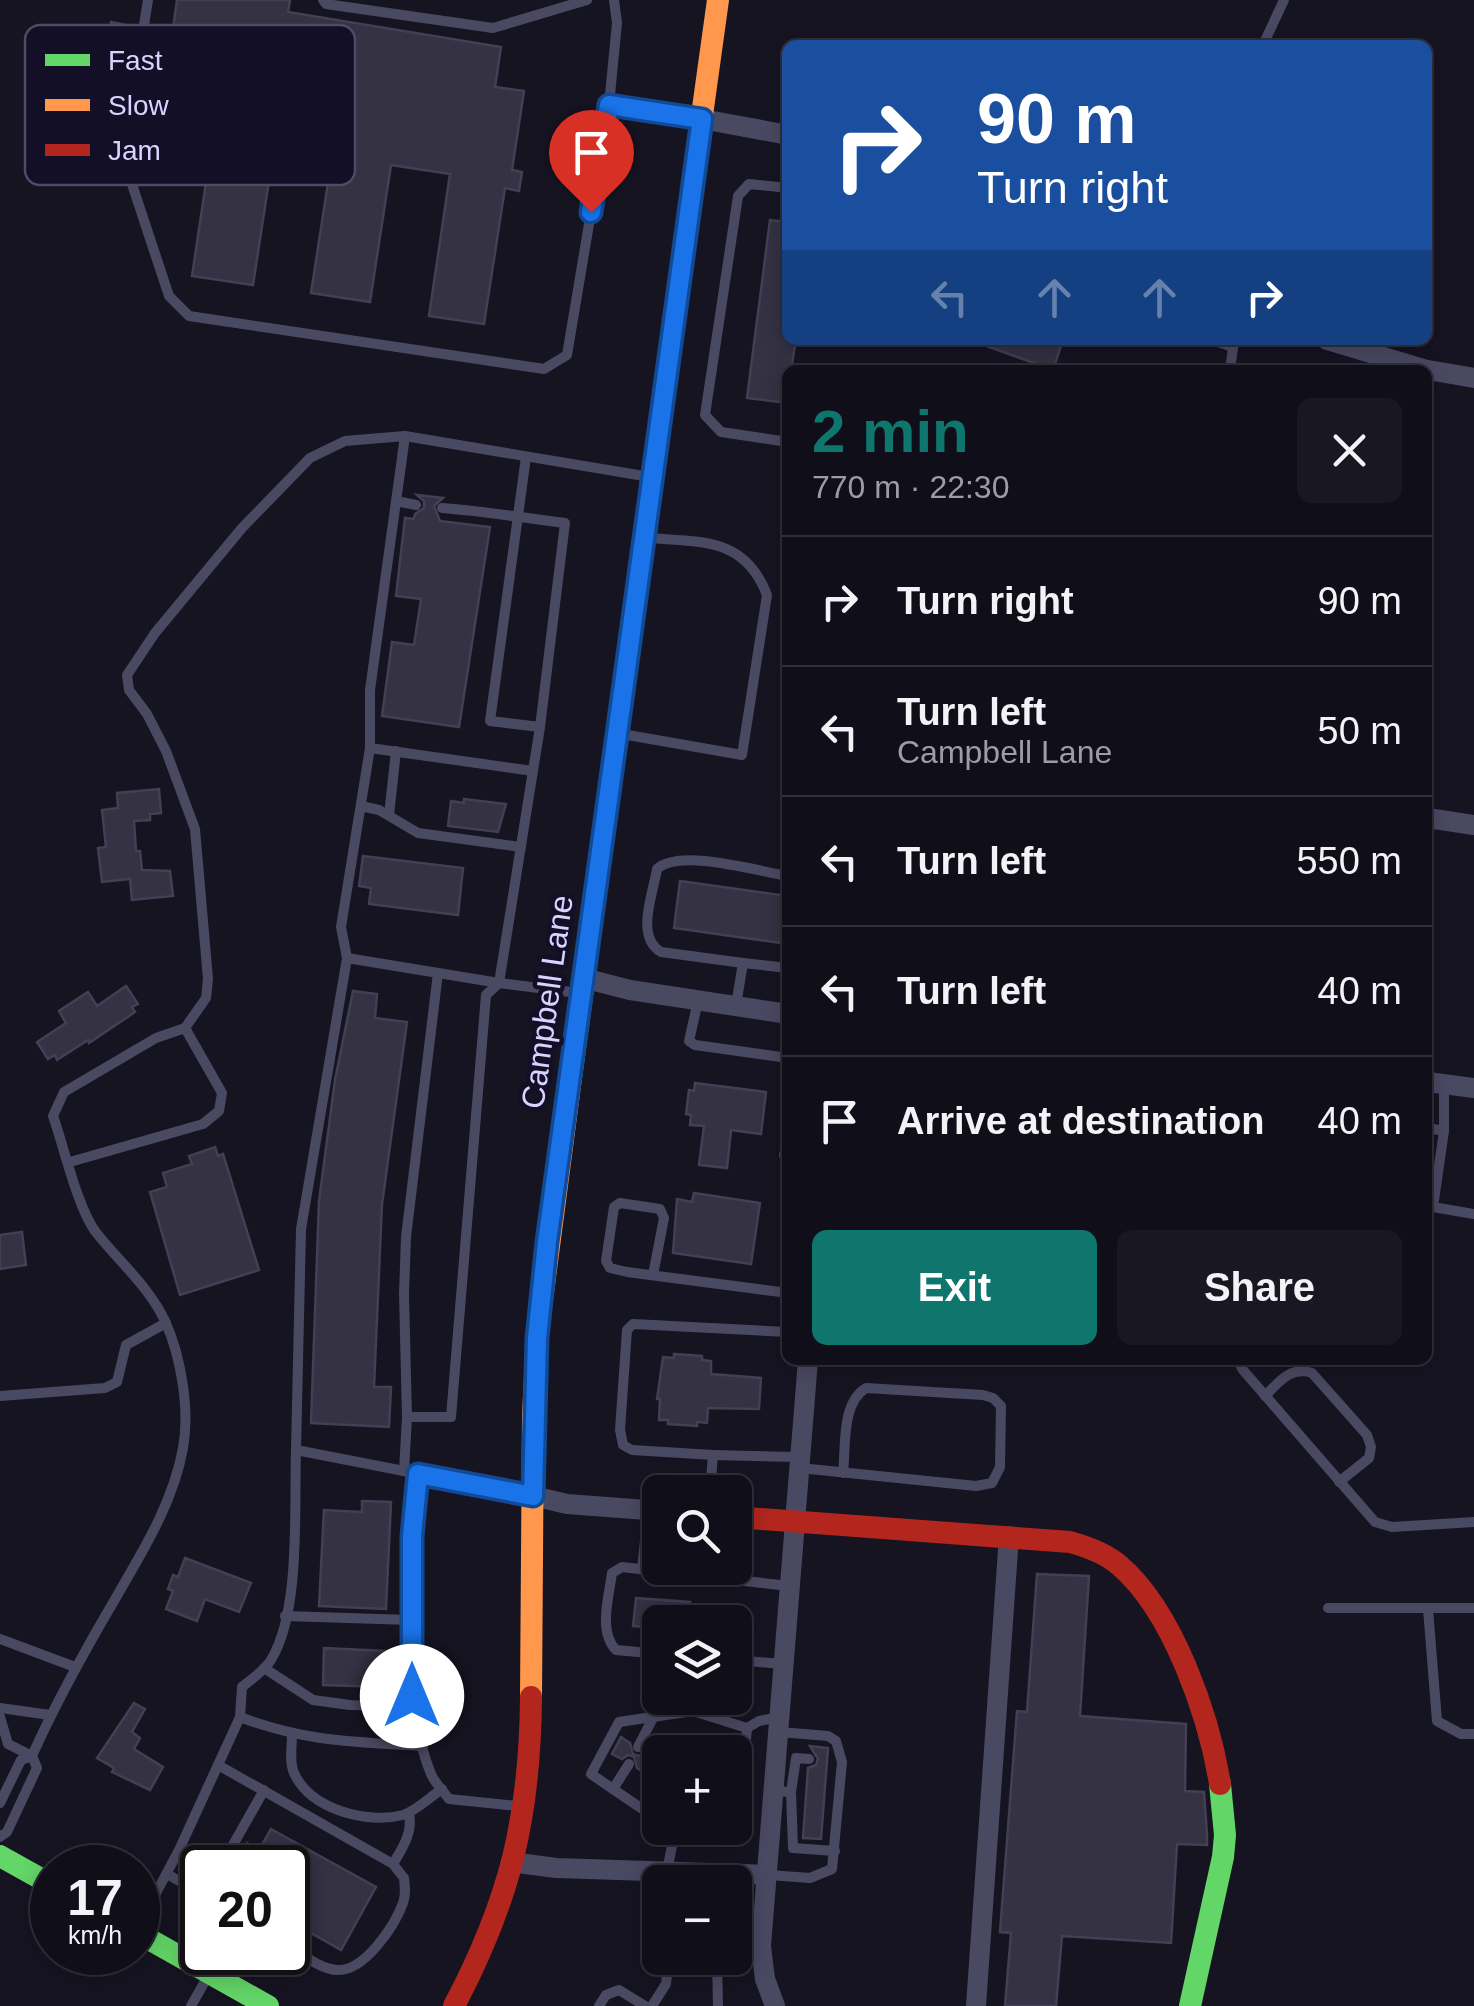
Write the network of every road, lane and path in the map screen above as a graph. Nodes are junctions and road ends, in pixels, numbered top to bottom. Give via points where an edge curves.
1 (148, 0) edge
2 (323, 0) edge
3 (587, 0) edge
4 (614, 0) edge
5 (718, 0) edge
6 (1284, 0) edge
7 (144, 25) edge
8 (1265, 40) edge
9 (609, 105) junction
10 (702, 119) junction
11 (782, 134) edge
12 (132, 185) edge
13 (782, 187) edge
14 (1338, 345) edge
15 (1376, 363) edge
16 (1432, 371) edge
17 (1474, 378) edge
18 (405, 436) junction
19 (782, 441) edge
20 (526, 456) junction
21 (651, 478) junction
22 (396, 501) junction
23 (416, 505) dead end
24 (442, 508) dead end
25 (518, 517) junction
26 (643, 537) junction
27 (540, 727) junction
28 (616, 733) junction
29 (370, 748) junction
30 (396, 751) junction
31 (533, 771) junction
32 (361, 806) junction
33 (389, 815) junction
34 (1432, 819) edge
35 (1474, 825) edge
36 (521, 847) junction
37 (782, 875) edge
38 (347, 958) junction
39 (743, 963) junction
40 (782, 967) edge
41 (438, 973) junction
42 (499, 983) junction
43 (582, 986) junction
44 (698, 1000) junction
45 (736, 1006) junction
46 (782, 1013) edge
47 (185, 1028) junction
48 (782, 1057) edge
49 (1436, 1083) edge
50 (1474, 1088) edge
51 (1432, 1129) edge
52 (1444, 1131) junction
53 (70, 1162) junction
54 (1474, 1214) edge
55 (653, 1275) junction
56 (782, 1292) edge
57 (166, 1323) junction
58 (782, 1332) edge
59 (808, 1365) edge
60 (1242, 1365) edge
61 (0, 1396) edge
62 (1264, 1396) junction
63 (407, 1417) junction
64 (296, 1450) junction
65 (714, 1455) junction
66 (799, 1463) junction
67 (404, 1471) junction
68 (843, 1472) junction
69 (418, 1474) junction
70 (712, 1475) edge
71 (1339, 1482) junction
72 (533, 1496) junction
73 (642, 1510) edge
74 (752, 1518) edge
75 (796, 1522) junction
76 (1474, 1522) edge
77 (1010, 1536) junction
78 (642, 1570) edge
79 (752, 1582) edge
80 (789, 1586) junction
81 (1328, 1608) dead end
82 (1474, 1608) edge
83 (1428, 1609) junction
84 (286, 1616) junction
85 (412, 1620) junction
86 (0, 1639) edge
87 (642, 1652) edge
88 (752, 1661) edge
89 (783, 1664) junction
90 (76, 1667) junction
91 (264, 1668) junction
92 (414, 1706) junction
93 (0, 1708) edge
94 (50, 1715) junction
95 (654, 1716) junction
96 (0, 1717) edge
97 (240, 1717) junction
98 (779, 1724) junction
99 (747, 1728) junction
100 (1474, 1734) edge
101 (292, 1735) junction
102 (746, 1735) edge
103 (423, 1746) junction
104 (638, 1748) dead end
105 (32, 1756) junction
106 (809, 1759) dead end
107 (827, 1760) dead end
108 (842, 1762) junction
109 (629, 1764) dead end
110 (218, 1765) junction
111 (792, 1778) junction
112 (807, 1778) dead end
113 (825, 1780) dead end
114 (840, 1781) junction
115 (8, 1786) junction
116 (613, 1789) junction
117 (264, 1790) junction
118 (442, 1790) junction
119 (783, 1792) junction
120 (24, 1795) junction
121 (0, 1802) edge
122 (524, 1806) junction
123 (792, 1806) junction
124 (805, 1807) dead end
125 (823, 1808) dead end
126 (642, 1809) edge
127 (838, 1809) junction
128 (409, 1812) junction
129 (822, 1828) dead end
130 (836, 1829) junction
131 (0, 1837) edge
132 (233, 1845) edge
133 (835, 1851) junction
134 (0, 1856) edge
135 (511, 1862) junction
136 (393, 1864) junction
137 (30, 1873) edge
138 (642, 1873) edge
139 (166, 1874) junction
140 (752, 1875) edge
141 (768, 1875) junction
142 (180, 1882) edge
143 (160, 1886) edge
144 (310, 1960) edge
145 (208, 1975) edge
146 (213, 1975) edge
147 (667, 1975) edge
148 (717, 1975) edge
149 (192, 2006) edge
150 (268, 2006) edge
151 (454, 2006) edge
152 (599, 2006) edge
153 (644, 2006) edge
154 (652, 2006) edge
155 (718, 2006) edge
156 (774, 2006) edge
157 (976, 2006) edge
158 (1190, 2006) edge

1 - 7 lane
2 - 3 lane via 493,28
4 - 9 lane
5 - 10 main road, Campbell Lane
6 - 8 lane
9 - 10 lane
9 - 12 lane via 566,355 544,369 188,316 169,296
10 - 11 street
10 - 21 main road, Campbell Lane
13 - 19 lane via 749,184 738,196 705,415 721,432
14 - 15 street
16 - 17 street
18 - 20 lane
18 - 22 lane
18 - 47 lane via 345,441 310,458 242,528 127,675 129,690 166,751 195,830 208,979 206,998
20 - 21 lane
20 - 25 lane
21 - 26 main road, Campbell Lane
22 - 23 lane
22 - 29 lane via 370,690
24 - 25 lane
25 - 27 lane via 566,523
25 - 27 lane via 490,721
26 - 28 main road, Campbell Lane
26 - 28 lane via 721,544 758,573 767,594 742,754
27 - 31 lane
28 - 43 main road, Campbell Lane
29 - 30 lane
29 - 32 lane
30 - 31 lane
30 - 33 lane
31 - 36 lane
32 - 33 lane
32 - 38 lane via 341,927
33 - 36 lane via 418,833
34 - 35 street
36 - 42 lane
37 - 39 lane via 682,858 657,869 646,934 650,946
38 - 41 lane
38 - 64 lane via 301,1229
39 - 40 lane
39 - 45 lane
41 - 42 lane
41 - 63 lane via 406,1236
42 - 43 lane
42 - 63 lane via 486,995 451,1417
43 - 44 street
43 - 72 main road, Campbell Lane via 537,1338
44 - 45 street
44 - 48 lane via 688,1041
45 - 46 street
47 - 53 lane via 64,1092 54,1116
47 - 53 lane via 222,1093 219,1112 202,1124
49 - 50 street
49 - 52 lane
51 - 52 lane
52 - 54 lane via 1433,1207
53 - 57 lane via 92,1228 142,1284
55 - 55 lane via 610,1268 606,1261 620,1203 660,1210 664,1218
55 - 56 lane
57 - 61 lane via 126,1346 117,1382 105,1388
57 - 90 lane via 184,1417 175,1481 153,1533
58 - 65 lane via 633,1324 626,1330 623,1445
59 - 66 street
60 - 62 lane
62 - 71 lane
62 - 71 lane via 1288,1373 1312,1373 1368,1435 1369,1458
63 - 67 lane
64 - 67 lane
64 - 84 lane
65 - 66 lane
65 - 70 lane
66 - 68 lane
66 - 75 street
67 - 69 lane
68 - 68 lane via 992,1484 1000,1467 1001,1406 983,1395 866,1388 852,1401
69 - 72 lane
69 - 85 lane
71 - 76 lane via 1384,1526
72 - 73 street
72 - 122 main road, Campbell Lane via 532,1736
74 - 75 main road
75 - 77 main road
75 - 80 street
77 - 157 street
77 - 158 main road via 1085,1546 1114,1560 1149,1600 1186,1674 1208,1736 1225,1819 1220,1876
78 - 87 lane via 612,1572 606,1633 616,1650
79 - 80 lane
80 - 89 street
81 - 83 lane
82 - 83 lane
83 - 100 lane via 1437,1721
84 - 85 lane
84 - 91 lane
85 - 92 lane
86 - 90 lane
88 - 89 lane
89 - 98 street
90 - 94 lane
91 - 92 lane via 314,1700
91 - 97 lane via 242,1686
92 - 103 lane
93 - 94 lane
94 - 105 lane
95 - 99 lane via 693,1710
95 - 104 lane
95 - 116 lane via 619,1722 591,1774
96 - 105 lane via 8,1744
97 - 101 lane
97 - 110 lane
98 - 99 lane via 759,1721
98 - 108 lane via 828,1736
98 - 119 street
99 - 102 lane
101 - 103 lane
101 - 128 lane via 294,1773 306,1790 346,1816
103 - 118 lane
105 - 115 lane via 21,1760
105 - 120 lane via 36,1768
106 - 111 lane via 796,1758
107 - 108 lane
108 - 114 lane
109 - 116 lane
110 - 117 lane
110 - 139 lane
111 - 112 lane
111 - 119 lane
113 - 114 lane
114 - 127 lane
115 - 120 lane
115 - 121 lane
116 - 126 lane
117 - 132 lane
117 - 136 lane
118 - 122 lane via 449,1799
118 - 128 lane
119 - 123 lane
119 - 141 street
120 - 131 lane
122 - 135 main road, Campbell Lane
123 - 124 lane
123 - 133 lane via 798,1826 792,1848
125 - 127 lane
127 - 130 lane
128 - 136 lane via 406,1843
129 - 130 lane
130 - 133 lane
133 - 141 lane via 824,1875
134 - 137 main road
135 - 138 street
135 - 151 main road, Campbell Lane via 488,1939
136 - 144 lane via 404,1878 405,1895 374,1951 341,1971
139 - 142 lane
139 - 143 lane
140 - 141 street
141 - 156 street via 761,1946
145 - 149 lane
146 - 150 main road
147 - 154 lane
148 - 155 lane
152 - 153 lane via 619,1990

